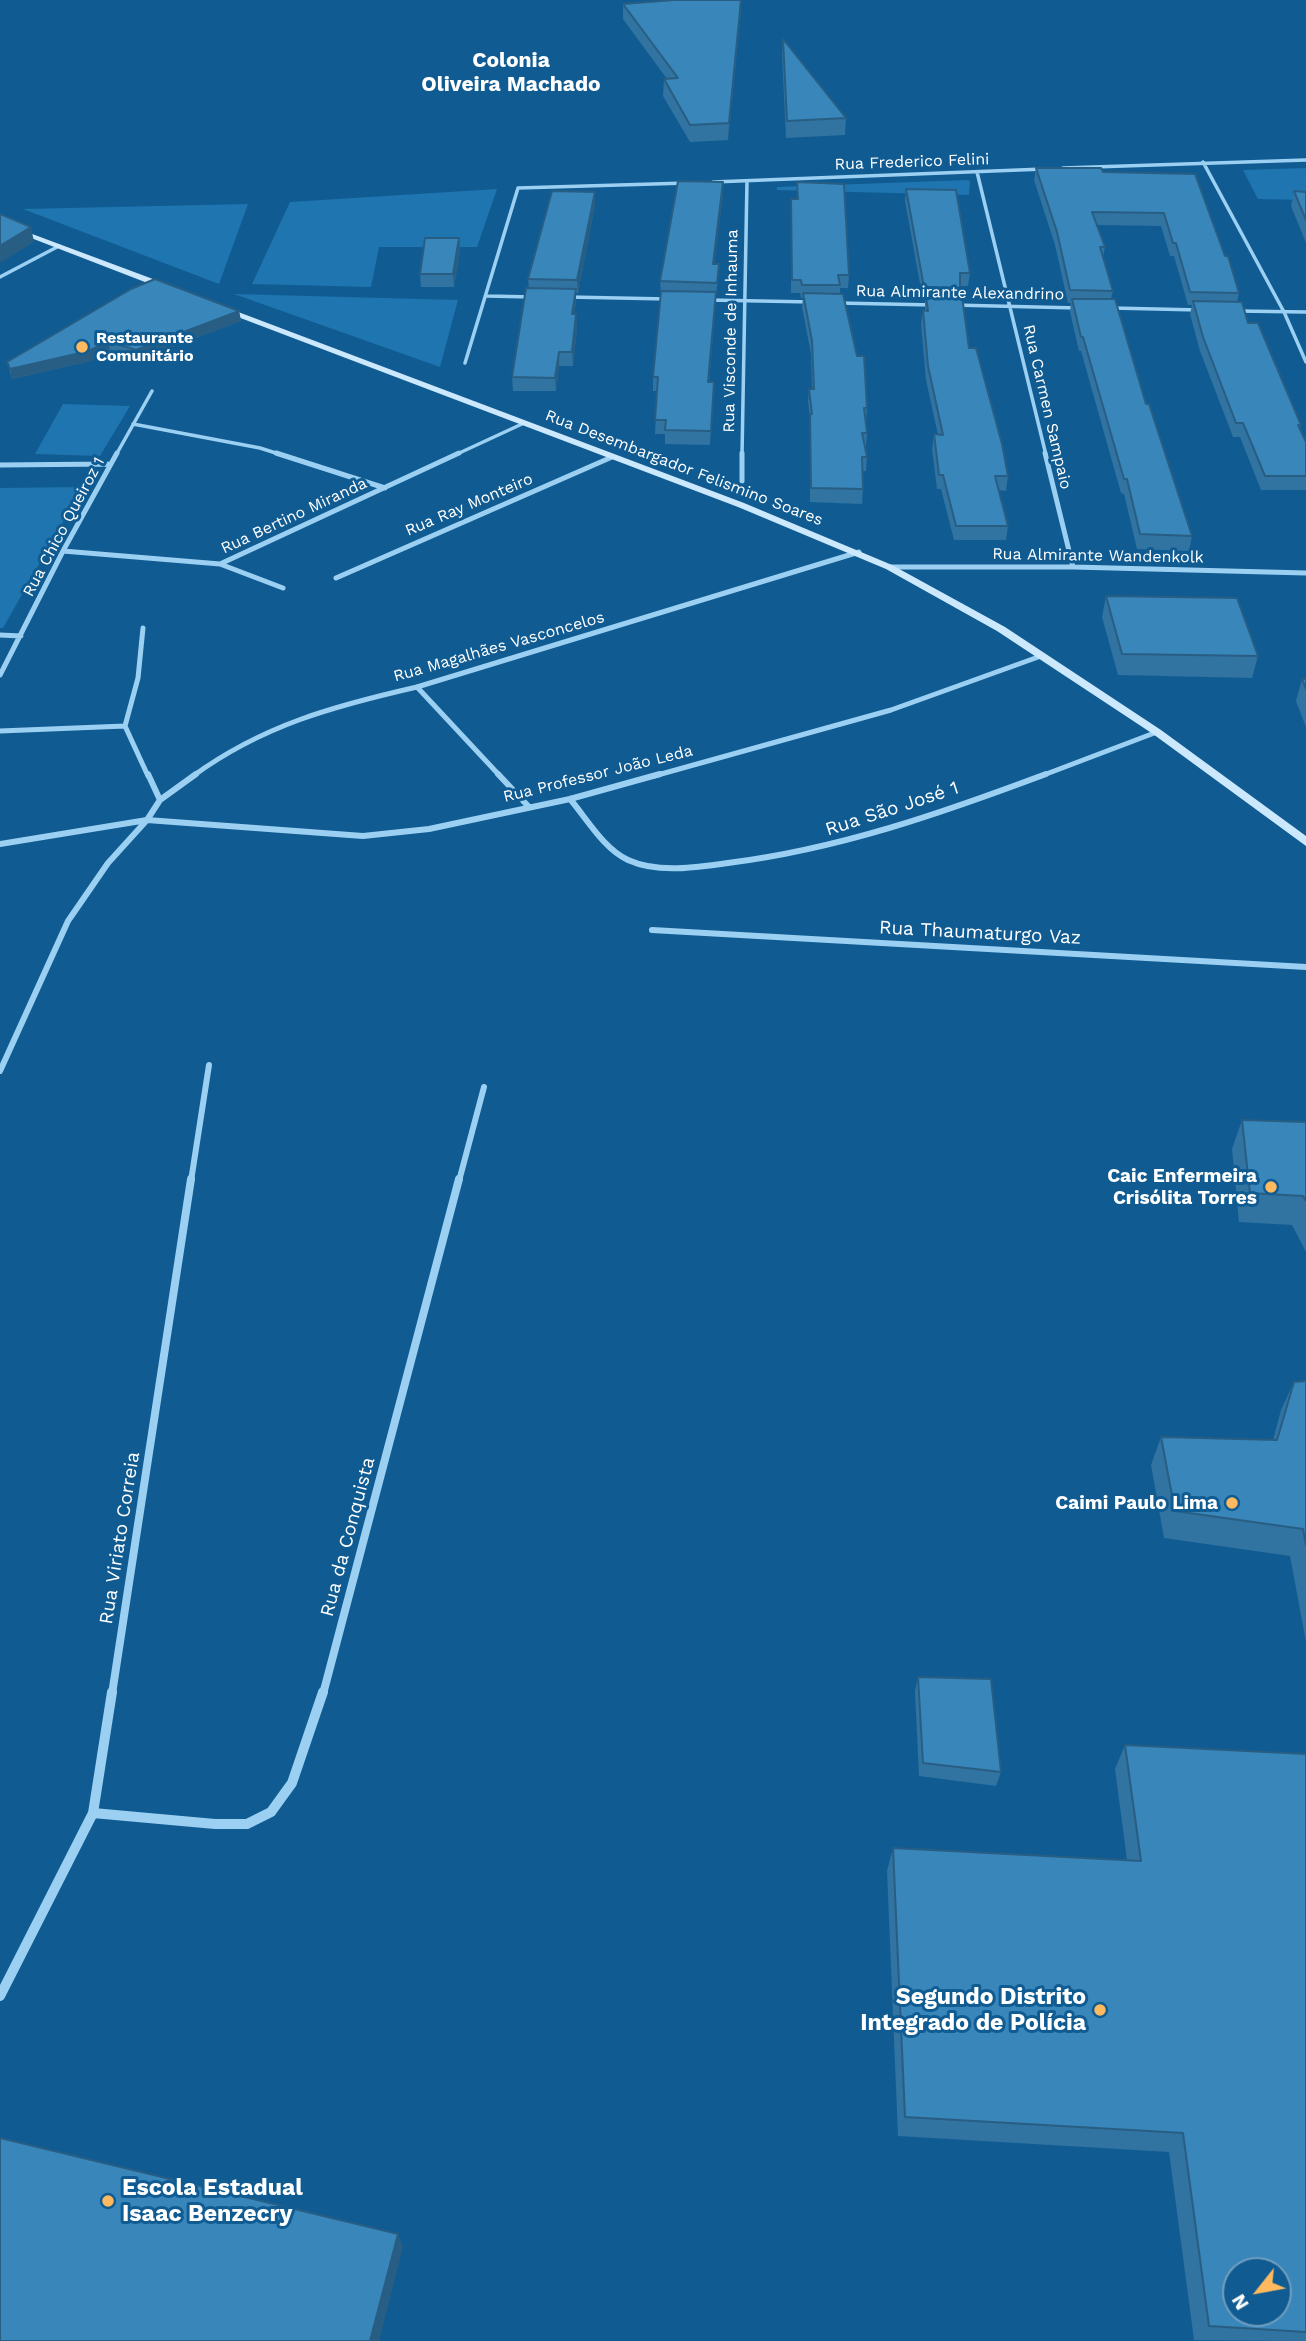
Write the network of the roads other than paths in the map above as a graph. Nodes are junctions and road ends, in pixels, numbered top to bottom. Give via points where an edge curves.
1 (1306, 160) edge
2 (1203, 162) junction
3 (976, 172) junction
4 (747, 181) junction
5 (706, 182) edge
6 (693, 183) edge
7 (0, 224) edge
8 (59, 246) junction
9 (0, 277) edge
10 (181, 293) edge
11 (487, 296) junction
12 (539, 297) edge
13 (565, 297) edge
14 (670, 299) edge
15 (696, 300) edge
16 (743, 301) junction
17 (823, 303) edge
18 (836, 303) edge
19 (1011, 306) junction
20 (219, 307) edge
21 (1079, 308) edge
22 (1106, 308) edge
23 (1202, 310) edge
24 (1229, 311) edge
25 (1284, 312) junction
26 (1306, 312) edge
27 (1306, 362) edge
28 (465, 363) dead end
29 (152, 391) dead end
30 (133, 424) junction
31 (522, 424) junction
32 (612, 457) junction
33 (110, 464) junction
34 (0, 465) edge
35 (742, 481) dead end
36 (384, 488) junction
37 (63, 551) junction
38 (860, 552) junction
39 (220, 564) junction
40 (889, 567) junction
41 (1073, 567) junction
42 (1306, 573) edge
43 (336, 578) dead end
44 (283, 587) dead end
45 (143, 628) dead end
46 (0, 635) edge
47 (21, 636) junction
48 (1041, 656) junction
49 (0, 675) edge
50 (417, 687) junction
51 (125, 726) junction
52 (0, 731) edge
53 (1157, 732) junction
54 (570, 799) junction
55 (160, 800) junction
56 (529, 807) junction
57 (147, 820) junction
58 (1306, 842) edge
59 (0, 844) edge
60 (652, 930) dead end
61 (1306, 967) edge
62 (209, 1065) dead end
63 (0, 1072) edge
64 (484, 1087) dead end
65 (93, 1813) junction
66 (0, 1996) edge

1 - 2 street, Rua Frederico Felini
2 - 3 street, Rua Frederico Felini
2 - 25 street
3 - 4 street, Rua Frederico Felini
3 - 19 street, Rua Carmen Sampaio
4 - 5 street, Rua Frederico Felini
4 - 16 street, Rua Visconde de Inhauma
6 - 11 street via 518,188
7 - 8 street
8 - 9 street
8 - 10 street
11 - 12 street
11 - 28 street
13 - 14 street
15 - 16 street
16 - 17 street
16 - 35 street, Rua Visconde de Inhauma
18 - 19 street, Rua Almirante Alexandrino
19 - 21 street, Rua Almirante Alexandrino
19 - 41 street, Rua Carmen Sampaio
20 - 31 street, Rua Desembargador Felismino Soares
22 - 23 street
24 - 25 street
25 - 26 street
25 - 27 street
29 - 30 street, Rua Chico Queiroz 1
30 - 33 street, Rua Chico Queiroz 1
30 - 36 street via 260,448
31 - 32 street, Rua Desembargador Felismino Soares
31 - 36 street, Rua Bertino Miranda
32 - 38 street, Rua Desembargador Felismino Soares
32 - 43 street, Rua Ray Monteiro
33 - 34 street
33 - 37 street, Rua Chico Queiroz 1
36 - 39 street, Rua Bertino Miranda
37 - 39 street, Rua Bertino Miranda
37 - 47 street, Rua Chico Queiroz 1
38 - 40 street, Rua Desembargador Felismino Soares
38 - 50 street, Rua Magalhães Vasconcelos
39 - 44 street
40 - 41 street, Rua Almirante Wandenkolk
40 - 48 street, Rua Desembargador Felismino Soares
41 - 42 street, Rua Almirante Wandenkolk
45 - 51 street via 138,678
46 - 47 street
47 - 49 street, Rua Chico Queiroz 1
48 - 53 street, Rua Desembargador Felismino Soares
48 - 54 street, Rua Professor João Leda via 891,710
50 - 55 street, Rua Magalhães Vasconcelos via 298,719 227,751
50 - 56 street
51 - 52 street
51 - 55 street
53 - 54 street, Rua São José 1 via 870,836 747,862 658,868 625,860
53 - 58 street, Rua Desembargador Felismino Soares
54 - 56 street, Rua Professor João Leda
55 - 57 street
56 - 57 street, Rua Professor João Leda via 429,829 363,836
57 - 59 street
57 - 63 street via 108,863 68,921
60 - 61 street, Rua Thaumaturgo Vaz
62 - 65 street, Rua Viriato Correia
64 - 65 street, Rua da Conquista via 317,1716 292,1783 271,1812 247,1824
65 - 66 street, Rua Viriato Correia

